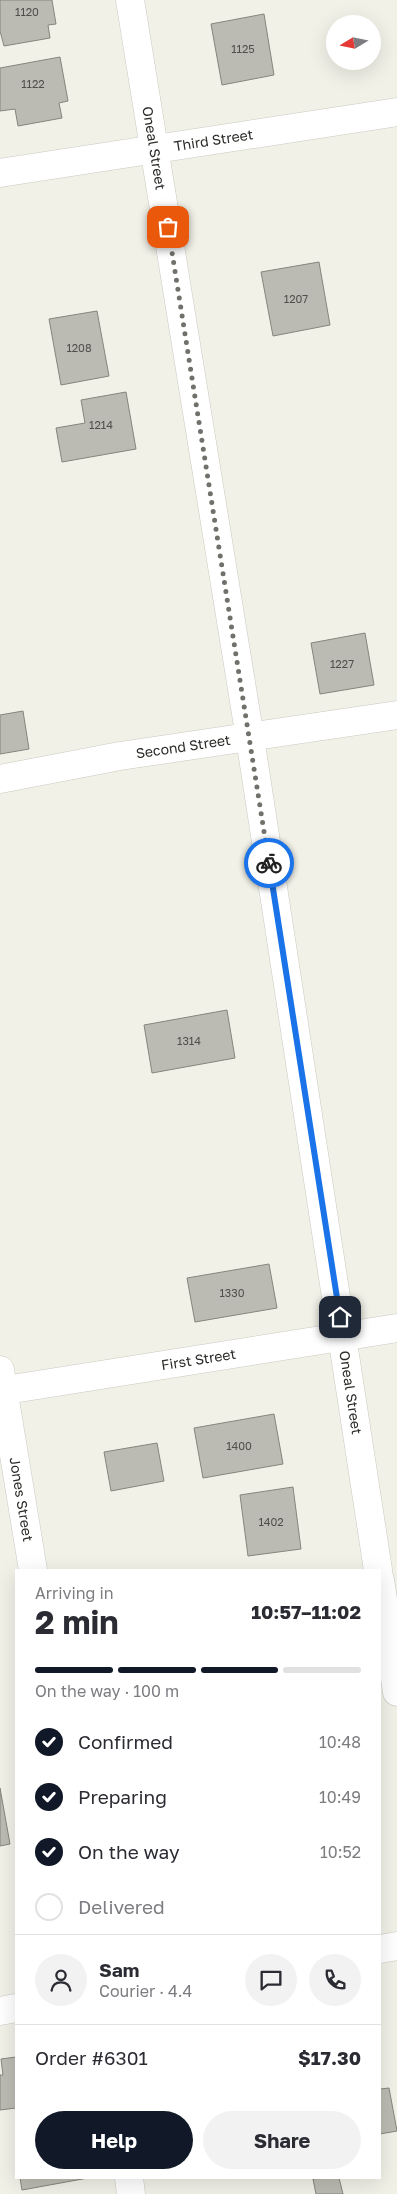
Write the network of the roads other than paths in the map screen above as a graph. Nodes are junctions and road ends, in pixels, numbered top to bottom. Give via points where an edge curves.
1 (130, 0) edge
2 (397, 112) edge
3 (155, 149) junction
4 (0, 173) edge
5 (397, 716) edge
6 (250, 738) junction
7 (0, 779) edge
8 (397, 1328) edge
9 (343, 1336) junction
10 (2, 1384) edge
11 (33, 1569) edge
12 (378, 1569) edge
13 (381, 1587) edge
14 (397, 1692) edge
15 (397, 1946) edge
16 (381, 1949) edge
17 (15, 2008) edge
18 (0, 2011) edge
19 (129, 2179) edge
20 (131, 2194) edge

1 - 3 street, Oneal Street
2 - 3 street, Third Street
3 - 4 street, Third Street
3 - 6 street, Oneal Street
5 - 6 street, Second Street
6 - 7 street, Second Street via 120,756
6 - 9 street, Oneal Street
8 - 9 street, First Street
9 - 10 street, First Street
9 - 12 street, Oneal Street
10 - 11 street, Jones Street
13 - 14 street
15 - 16 street
17 - 18 street
19 - 20 street

